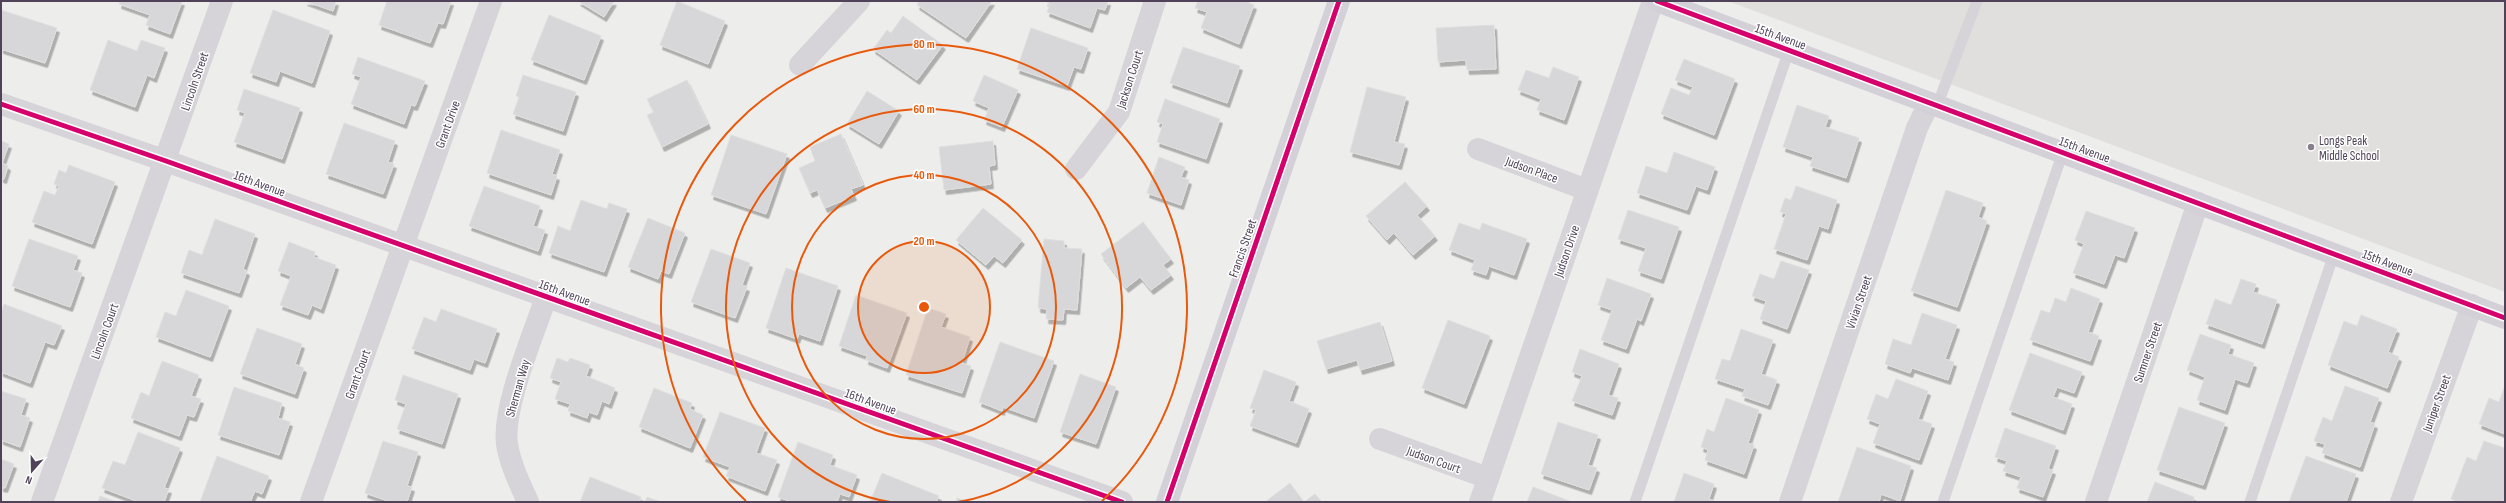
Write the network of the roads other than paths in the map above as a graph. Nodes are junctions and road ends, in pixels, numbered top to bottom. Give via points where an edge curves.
1 (222, 1) edge
2 (491, 1) edge
3 (859, 1) edge
4 (1155, 1) edge
5 (1339, 1) edge
6 (1653, 1) edge
7 (1656, 1) edge
8 (1977, 1) edge
9 (1789, 50) junction
10 (800, 65) dead end
11 (1, 104) edge
12 (1933, 104) junction
13 (1478, 149) dead end
14 (2062, 152) junction
15 (166, 161) junction
16 (1076, 169) dead end
17 (1587, 190) junction
18 (2198, 203) junction
19 (403, 246) junction
20 (2334, 254) junction
21 (546, 297) junction
22 (2472, 305) junction
23 (2505, 318) edge
24 (1380, 439) dead end
25 (1488, 478) junction
26 (42, 502) edge
27 (311, 502) edge
28 (528, 502) edge
29 (1122, 502) edge
30 (1167, 502) edge
31 (1480, 502) edge
32 (1635, 502) edge
33 (1790, 502) edge
34 (1943, 502) edge
35 (2096, 502) edge
36 (2250, 502) edge
37 (2401, 502) edge

1 - 15 street, Lincoln Street
2 - 19 street, Grant Drive
3 - 10 street
4 - 16 street, Jackson Court via 1120,112
5 - 30 street, Francis Street
6 - 17 street, Judson Drive
7 - 9 street, 15th Avenue
8 - 12 lane
9 - 12 street, 15th Avenue
9 - 32 lane
11 - 15 street, 16th Avenue
12 - 14 street, 15th Avenue
12 - 33 street, Vivian Street via 1917,128
13 - 17 street, Judson Place
14 - 18 street, 15th Avenue
14 - 34 lane
15 - 19 street, 16th Avenue
15 - 26 street, Lincoln Court
17 - 25 street, Judson Drive
18 - 20 street, 15th Avenue
18 - 35 street, Sumner Street
19 - 21 street, 16th Avenue
19 - 27 street, Grant Court
20 - 22 street, 15th Avenue
20 - 36 lane
21 - 28 street, Sherman Way via 508,412 507,444
21 - 29 street, 16th Avenue
22 - 23 street, 15th Avenue
22 - 37 street, Juniper Street
24 - 25 street, Judson Court
25 - 31 street, Judson Drive

